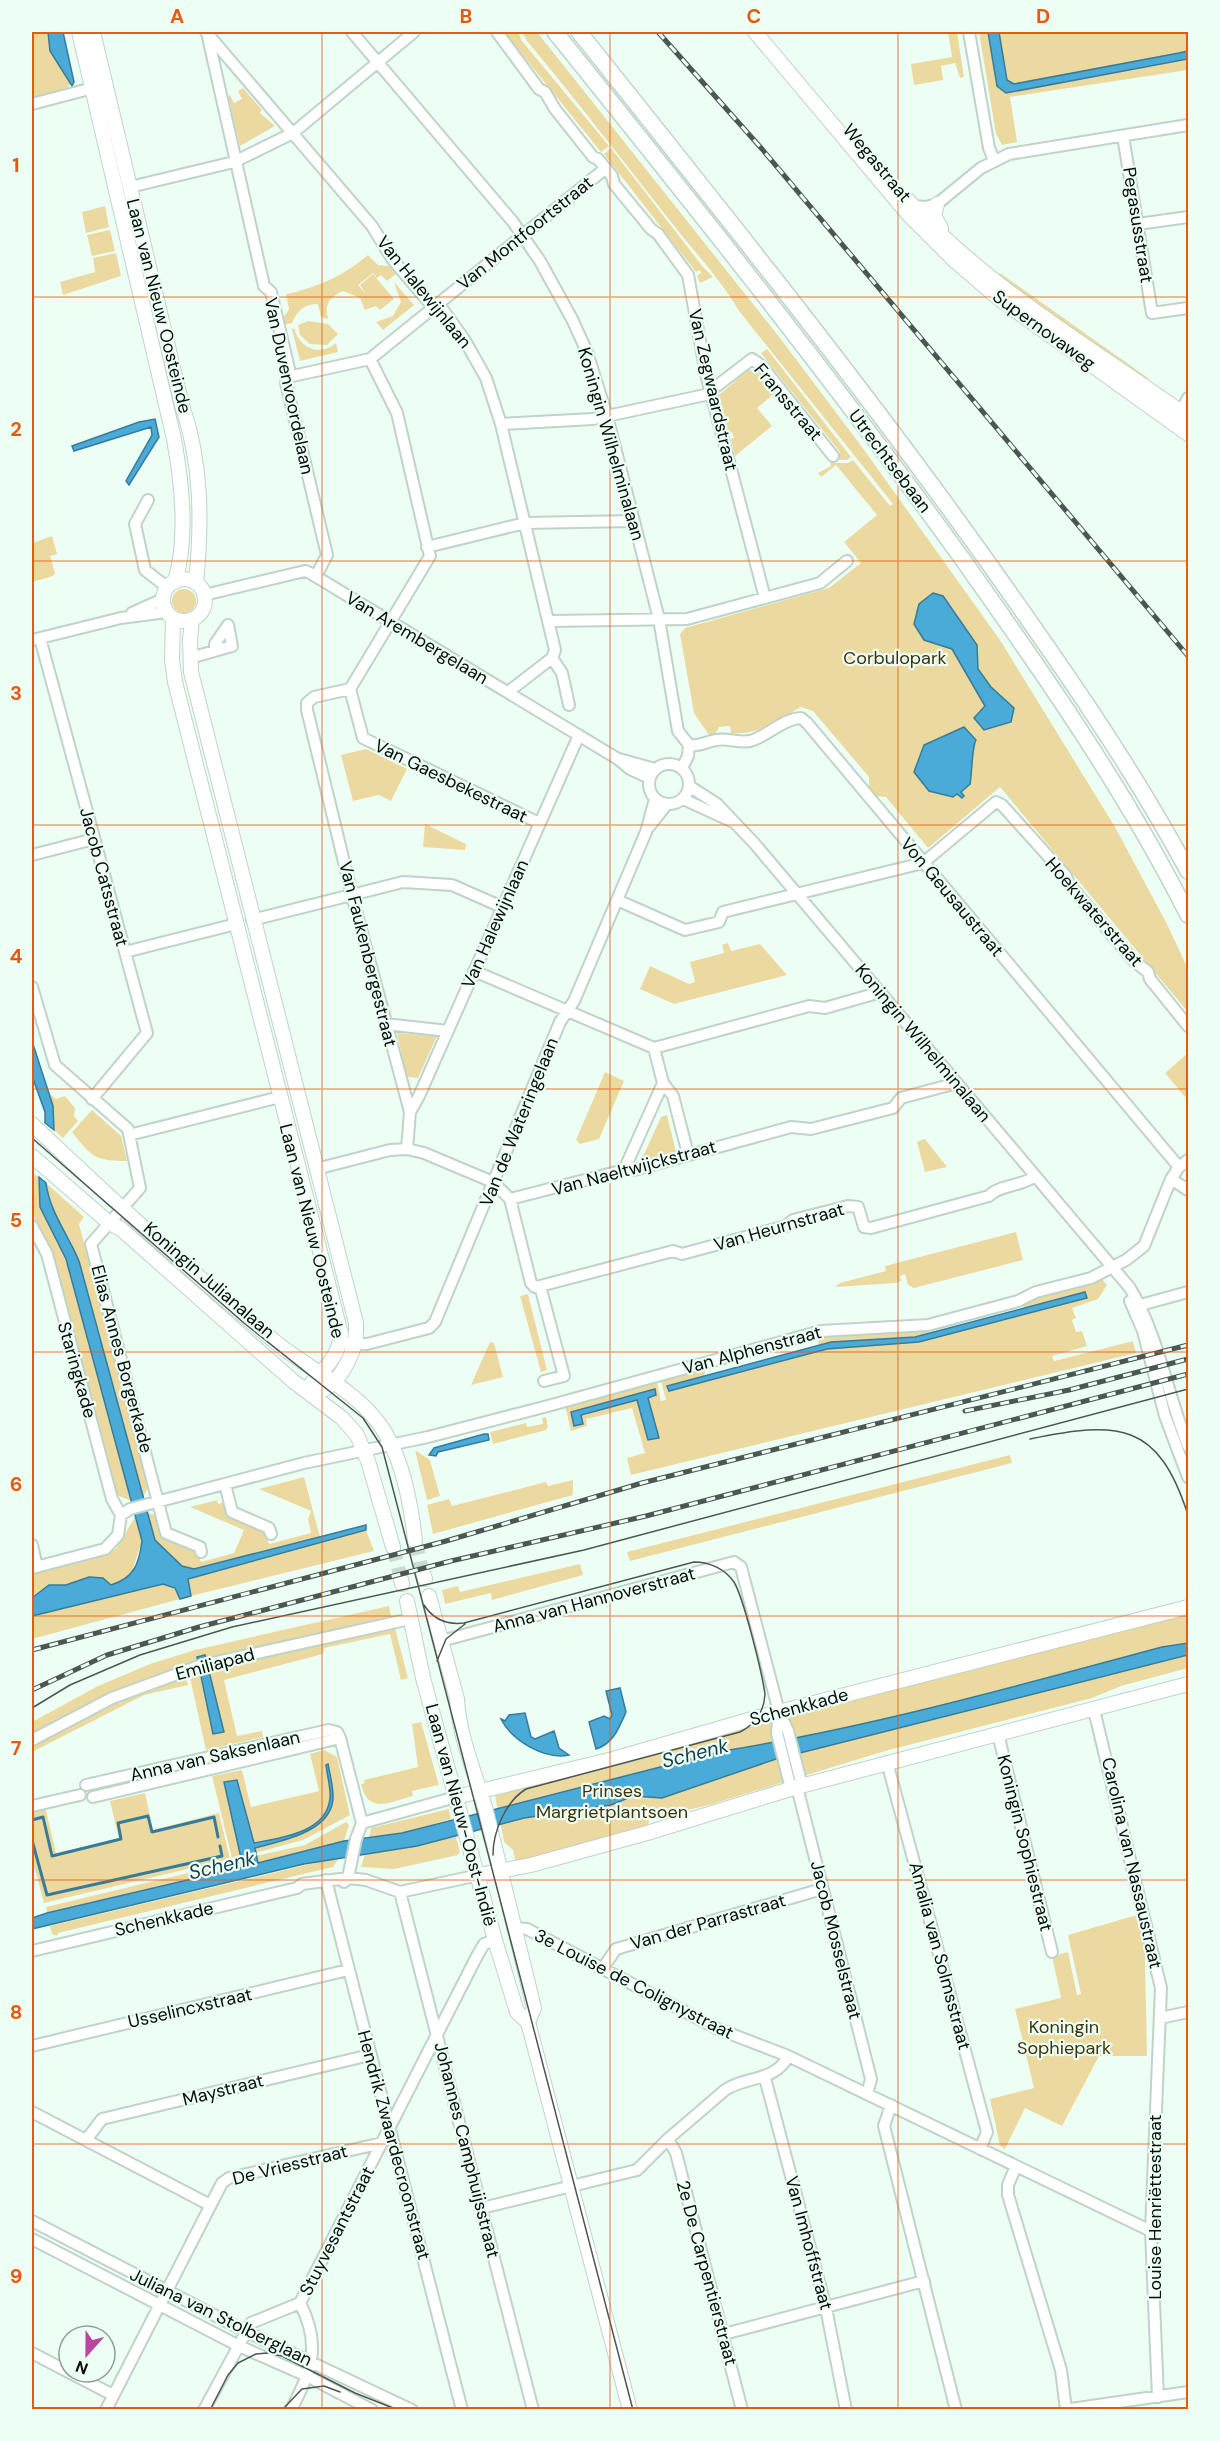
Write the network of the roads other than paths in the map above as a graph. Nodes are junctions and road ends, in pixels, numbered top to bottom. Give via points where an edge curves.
1 (79, 32) edge
2 (93, 32) edge
3 (352, 32) edge
4 (414, 32) edge
5 (497, 32) edge
6 (555, 32) edge
7 (579, 32) edge
8 (755, 32) edge
9 (767, 32) edge
10 (969, 32) edge
11 (207, 34) edge
12 (378, 62) junction
13 (93, 88) junction
14 (32, 104) edge
15 (1188, 125) edge
16 (293, 133) junction
17 (1124, 136) junction
18 (994, 160) junction
19 (234, 162) junction
20 (606, 168) junction
21 (130, 187) junction
22 (938, 204) junction
23 (911, 210) junction
24 (1188, 217) edge
25 (1138, 224) junction
26 (523, 235) junction
27 (946, 238) junction
28 (436, 305) junction
29 (1188, 308) edge
30 (370, 359) junction
31 (287, 380) junction
32 (711, 389) junction
33 (1188, 398) edge
34 (607, 416) junction
35 (1183, 418) edge
36 (501, 424) junction
37 (1188, 434) edge
38 (833, 456) dead end
39 (148, 500) dead end
40 (634, 521) junction
41 (525, 523) junction
42 (427, 547) junction
43 (847, 561) dead end
44 (316, 576) junction
45 (200, 589) junction
46 (765, 598) junction
47 (169, 600) junction
48 (192, 619) junction
49 (659, 619) junction
50 (549, 621) junction
51 (390, 622) junction
52 (36, 639) edge
53 (215, 651) dead end
54 (554, 654) junction
55 (190, 658) junction
56 (350, 689) junction
57 (508, 692) junction
58 (569, 705) dead end
59 (579, 735) junction
60 (690, 745) junction
61 (679, 766) junction
62 (652, 773) junction
63 (689, 786) junction
64 (656, 799) junction
65 (682, 799) junction
66 (667, 804) junction
67 (732, 822) junction
68 (539, 823) junction
69 (646, 832) junction
70 (94, 839) junction
71 (1174, 845) junction
72 (32, 855) edge
73 (923, 863) junction
74 (1188, 866) edge
75 (1188, 871) edge
76 (798, 893) junction
77 (353, 894) junction
78 (617, 900) junction
79 (502, 907) junction
80 (1188, 915) edge
81 (252, 920) junction
82 (236, 924) junction
83 (125, 952) junction
84 (474, 972) junction
85 (32, 987) edge
86 (881, 992) junction
87 (567, 1011) junction
88 (385, 1024) junction
89 (1188, 1026) edge
90 (448, 1030) junction
91 (654, 1048) junction
92 (663, 1083) junction
93 (957, 1083) junction
94 (280, 1097) junction
95 (92, 1099) junction
96 (410, 1112) junction
97 (32, 1124) edge
98 (129, 1135) junction
99 (407, 1149) junction
100 (688, 1154) junction
101 (32, 1156) edge
102 (1188, 1160) edge
103 (1179, 1167) junction
104 (316, 1169) junction
105 (624, 1170) junction
106 (1035, 1176) junction
107 (1171, 1179) junction
108 (493, 1182) junction
109 (1188, 1190) edge
110 (510, 1199) junction
111 (126, 1212) junction
112 (32, 1226) edge
113 (115, 1226) junction
114 (1112, 1267) junction
115 (540, 1286) junction
116 (1188, 1292) edge
117 (1136, 1306) junction
118 (341, 1341) junction
119 (355, 1345) junction
120 (326, 1377) junction
121 (544, 1381) dead end
122 (311, 1395) junction
123 (392, 1445) junction
124 (1188, 1446) edge
125 (364, 1451) junction
126 (1188, 1477) edge
127 (225, 1484) junction
128 (159, 1502) junction
129 (125, 1512) junction
130 (271, 1534) dead end
131 (415, 1541) tunnel mouth
132 (32, 1545) edge
133 (393, 1547) tunnel mouth
134 (201, 1552) dead end
135 (34, 1567) edge
136 (742, 1571) joint
137 (429, 1596) dead end
138 (406, 1601) dead end
139 (1188, 1607) edge
140 (410, 1619) junction
141 (447, 1639) junction
142 (1188, 1684) edge
143 (1094, 1710) junction
144 (779, 1712) junction
145 (998, 1734) junction
146 (340, 1738) junction
147 (32, 1740) edge
148 (887, 1762) junction
149 (797, 1787) junction
150 (83, 1790) junction
151 (480, 1791) junction
152 (456, 1797) junction
153 (32, 1806) edge
154 (362, 1823) junction
155 (500, 1869) junction
156 (479, 1875) junction
157 (348, 1878) junction
158 (327, 1884) junction
159 (822, 1889) junction
160 (400, 1892) junction
161 (513, 1928) junction
162 (495, 1940) junction
163 (32, 1951) edge
164 (1052, 1952) dead end
165 (603, 1968) junction
166 (348, 1970) junction
167 (1188, 2012) edge
168 (1160, 2018) junction
169 (528, 2022) junction
170 (437, 2035) junction
171 (32, 2046) edge
172 (370, 2055) junction
173 (788, 2056) junction
174 (765, 2078) junction
175 (867, 2094) junction
176 (891, 2105) junction
177 (32, 2112) edge
178 (389, 2130) junction
179 (668, 2139) junction
180 (86, 2140) junction
181 (382, 2143) junction
182 (980, 2148) junction
183 (1016, 2166) junction
184 (571, 2185) junction
185 (210, 2205) junction
186 (482, 2208) junction
187 (32, 2221) edge
188 (1151, 2231) junction
189 (32, 2239) edge
190 (924, 2281) junction
191 (166, 2290) junction
192 (300, 2303) junction
193 (158, 2304) junction
194 (826, 2308) junction
195 (247, 2332) junction
196 (724, 2334) junction
197 (239, 2346) junction
198 (32, 2353) edge
199 (311, 2362) junction
200 (307, 2376) junction
201 (1188, 2392) edge
202 (113, 2394) junction
203 (1158, 2397) junction
204 (105, 2409) edge
205 (204, 2409) edge
206 (291, 2409) edge
207 (372, 2409) edge
208 (412, 2409) edge
209 (462, 2409) edge
210 (533, 2409) edge
211 (630, 2409) edge
212 (742, 2409) edge
213 (846, 2409) edge
214 (956, 2409) edge
215 (1065, 2409) edge

1 - 13 main road, Laan van Nieuw Oosteinde
2 - 21 main road, Laan van Nieuw Oosteinde
3 - 12 street, Koningin Wilhelminalaan
4 - 12 street
5 - 20 street, Van Zegwaardstraat via 593,157
6 - 80 highway, Utrechtsebaan via 783,319 951,544 1096,755
7 - 71 highway, Utrechtsebaan via 906,449 1035,628
8 - 23 main road, Wegastraat
9 - 23 main road, Wegastraat
10 - 18 street
11 - 16 street, Van Halewijnlaan
11 - 19 street, Van Duvenvoordelaan
12 - 16 street
12 - 26 street, Koningin Wilhelminalaan
13 - 14 street
13 - 47 main road, Laan van Nieuw Oosteinde via 178,463 182,504 179,567
15 - 17 street, Wegastraat
16 - 19 street
16 - 28 street, Van Halewijnlaan via 372,226 393,260 427,300
17 - 18 street, Wegastraat via 1009,154
17 - 25 street, Pegasusstraat
18 - 22 street, Wegastraat
19 - 21 street
19 - 31 street, Van Duvenvoordelaan via 264,286 271,292 289,369
20 - 26 street, Van Montfoortstraat
20 - 32 street, Van Zegwaardstraat via 614,184 688,275
21 - 45 main road, Laan van Nieuw Oosteinde via 194,447
22 - 23 street, Wegastraat
22 - 27 main road via 934,217
23 - 27 main road, Supernovaweg
23 - 35 main road, Supernovaweg via 941,248 990,291
24 - 25 street
25 - 29 street, Pegasusstraat via 1152,313
26 - 28 street, Van Montfoortstraat
26 - 34 street, Koningin Wilhelminalaan via 572,319
27 - 35 main road, Supernovaweg via 1013,293
28 - 30 street, Van Montfoortstraat
28 - 36 street, Van Halewijnlaan via 474,354
30 - 31 street, Van Montfoortstraat
30 - 42 street via 397,413
31 - 44 street, Van Duvenvoordelaan via 327,555
32 - 34 street, Fransstraat via 694,397
32 - 38 street, Fransstraat via 752,359 762,366
32 - 46 street, Van Zegwaardstraat
33 - 35 street
34 - 36 street, Fransstraat via 569,422
34 - 40 street, Koningin Wilhelminalaan
35 - 37 main road, Supernovaweg
36 - 41 street, Van Halewijnlaan
39 - 47 street via 135,524 145,570
40 - 41 street
40 - 49 street, Koningin Wilhelminalaan
41 - 42 street
41 - 50 street, Van Halewijnlaan
42 - 51 street via 430,556
43 - 46 street via 820,583
44 - 45 street via 305,571
44 - 51 street, Van Arembergelaan
45 - 47 main road via 186,580
45 - 48 main road via 202,609
46 - 49 street via 687,619
47 - 48 main road via 183,621
47 - 52 street via 121,618
47 - 82 main road, Laan van Nieuw Oosteinde via 175,682
48 - 55 main road, Laan van Nieuw Oosteinde
49 - 50 street
49 - 60 street, Koningin Wilhelminalaan via 678,731
50 - 54 street, Van Halewijnlaan
51 - 56 street
51 - 57 street, Van Arembergelaan
52 - 70 street, Jacob Catsstraat
53 - 55 street
54 - 57 street
54 - 58 street, Van Halewijnlaan
55 - 81 main road, Laan van Nieuw Oosteinde
56 - 68 street, Van Gaesbekestraat via 363,738
56 - 77 street, Van Faukenbergestraat via 315,697 307,703
57 - 59 street, Van Arembergelaan
59 - 62 street, Van Arembergelaan via 630,769
59 - 68 street, Van Halewijnlaan
60 - 61 street
60 - 73 street, Von Geusaustraat via 717,740 747,741 801,718
61 - 62 street via 663,764
61 - 63 street via 688,776
62 - 64 street via 649,789
63 - 65 street
63 - 67 street, Koningin Wilhelminalaan via 717,804
64 - 66 street
64 - 69 street, Van de Wateringelaan
65 - 66 street
65 - 67 street, Koningin Wilhelminalaan
66 - 69 street, Van de Wateringelaan
67 - 76 street, Koningin Wilhelminalaan
68 - 79 street, Van Halewijnlaan
69 - 78 street, Van de Wateringelaan
70 - 72 street
70 - 83 street, Jacob Catsstraat
71 - 74 highway
71 - 75 highway, Utrechtsebaan
73 - 76 street
73 - 89 street, Hoekwaterstraat via 996,802 1002,804 1127,953 1148,972 1150,980
73 - 103 street, Von Geusaustraat
76 - 78 street via 723,912 719,922 684,930
76 - 86 street, Koningin Wilhelminalaan
77 - 79 street via 403,882 452,885
77 - 81 street
77 - 88 street, Van Faukenbergestraat
78 - 87 street, Van de Wateringelaan
79 - 84 street, Van Halewijnlaan
81 - 104 main road, Laan van Nieuw Oosteinde
82 - 83 street
82 - 94 main road, Laan van Nieuw Oosteinde
83 - 95 street, Jacob Catsstraat via 147,1033
84 - 87 street
84 - 90 street, Van Halewijnlaan
85 - 95 street via 55,1065
86 - 91 street via 825,1008 809,1006
86 - 93 street, Koningin Wilhelminalaan
87 - 91 street
87 - 108 street, Van de Wateringelaan
88 - 90 street
88 - 96 street, Van Faukenbergestraat
90 - 96 street, Van Halewijnlaan
91 - 92 street
92 - 100 street via 673,1096
92 - 105 street
93 - 100 street, Van Naeltwijckstraat via 901,1098 893,1108 811,1129 791,1127
93 - 106 street, Koningin Wilhelminalaan
94 - 98 street
94 - 118 main road, Laan van Nieuw Oosteinde
95 - 98 street via 128,1129
96 - 99 street, Van Faukenbergestraat
97 - 111 main road, Koningin Julianalaan
98 - 111 street via 140,1188
99 - 104 street
99 - 108 street
100 - 105 street, Van Naeltwijckstraat
101 - 113 main road, Koningin Julianalaan
102 - 103 street, Van Alphenstraat
103 - 107 street, Van Alphenstraat
104 - 119 main road, Laan van Nieuw Oosteinde via 355,1321
105 - 110 street, Van Naeltwijckstraat
106 - 114 street, Koningin Wilhelminalaan
106 - 115 street, Van Heurnstraat via 1027,1183 994,1191 989,1196 871,1228 864,1227 858,1207 848,1206 682,1254 673,1251
107 - 109 street
107 - 114 street, Van Alphenstraat via 1144,1246
108 - 110 street
108 - 119 street, Van de Wateringelaan via 435,1322 422,1330
110 - 115 street via 531,1284
111 - 113 street
111 - 120 main road, Koningin Julianalaan via 284,1350
112 - 129 street, Staringkade via 46,1254 112,1499
113 - 122 main road, Koningin Julianalaan
113 - 128 street, Elias Annes Borgerkade via 91,1244
114 - 117 street, Koningin Wilhelminalaan
114 - 123 street, Van Alphenstraat via 1091,1278 928,1325 821,1331
115 - 121 street via 564,1376
116 - 117 street
117 - 124 street, Koningin Wilhelminalaan via 1147,1318
117 - 126 street via 1166,1416
118 - 119 street, Van de Wateringelaan
118 - 120 main road, Laan van Nieuw Oosteinde
119 - 120 main road, Laan van Nieuw Oosteinde via 351,1358
120 - 122 main road, Laan van Nieuw Oosteinde via 311,1384
120 - 123 main road, Koningin Julianalaan via 372,1414
122 - 125 main road, Koningin Julianalaan via 342,1418 357,1435
123 - 125 street, Van Alphenstraat
123 - 131 main road
125 - 127 street, Van Alphenstraat
125 - 133 main road
127 - 128 street, Van Alphenstraat
127 - 130 street via 232,1512 268,1528
128 - 129 street, Van Alphenstraat
128 - 134 street via 166,1533 200,1547
129 - 135 street via 118,1535 105,1549
132 - 135 street
136 - 141 street, Anna van Hannoverstraat via 734,1562 724,1564
136 - 144 street, Jacob Mosselstraat
137 - 141 main road, Laan van Nieuw-Oost-Indië
138 - 140 main road, Laan van Nieuw-Oost-Indië
139 - 144 main road, Schenkkade
140 - 147 street, Emiliapad via 204,1665 112,1698
140 - 152 main road, Laan van Nieuw-Oost-Indië
141 - 151 main road, Laan van Nieuw-Oost-Indië
142 - 143 main road
143 - 145 main road
143 - 168 street, Carolina van Nassaustraat via 1161,1988
144 - 149 street, Jacob Mosselstraat via 789,1758 801,1782
144 - 151 main road, Schenkkade via 613,1759
145 - 148 main road
145 - 164 street, Koningin Sophiestraat
146 - 150 street, Anna van Saksenlaan via 338,1732 329,1730
146 - 150 street, Anna van Saksenlaan via 85,1800
146 - 154 street
148 - 149 main road
148 - 182 street, Amalia van Solmsstraat via 987,2132
149 - 155 main road via 531,1865
149 - 159 street, Jacob Mosselstraat
150 - 153 street, Anna van Saksenlaan
151 - 152 main road, Schenkkade
151 - 155 main road, Laan van Nieuw-Oost-Indië
152 - 154 street, Schenkkade
152 - 156 main road, Laan van Nieuw-Oost-Indië
154 - 157 street
155 - 156 main road
155 - 161 main road, Laan van Nieuw-Oost-Indië
156 - 160 street
156 - 162 main road, Laan van Nieuw-Oost-Indië
157 - 158 street, Schenkkade
157 - 160 street
158 - 163 street, Schenkkade
158 - 166 street, Hendrik Zwaardecroonstraat
159 - 165 street, Van der Parrastraat via 616,1948
159 - 175 street, Jacob Mosselstraat via 871,2079
160 - 170 street, Johannes Camphuijsstraat
161 - 165 street, 3e Louise de Colignystraat via 527,1929
161 - 169 main road, Laan van Nieuw-Oost-Indië via 534,2008
162 - 169 main road, Laan van Nieuw-Oost-Indië via 517,2012
162 - 170 street, Stuyvesantstraat via 484,1944
165 - 173 street, 3e Louise de Colignystraat via 717,2029
166 - 171 street, Usselincxstraat
166 - 172 street, Hendrik Zwaardecroonstraat
167 - 168 street
168 - 188 street, Louise Henriëttestraat
169 - 184 main road, Laan van Nieuw-Oost-Indië
170 - 178 street, Stuyvesantstraat
170 - 186 street, Johannes Camphuijsstraat
172 - 178 street, Hendrik Zwaardecroonstraat
172 - 180 street, Maystraat via 102,2119
173 - 174 street
173 - 175 street, 3e Louise de Colignystraat
174 - 179 street via 732,2085
174 - 194 street, Van Imhoffstraat
175 - 176 street, 3e Louise de Colignystraat
176 - 182 street, 3e Louise de Colignystraat
176 - 190 street via 884,2126
177 - 180 street
178 - 181 street, Stuyvesantstraat
178 - 209 street, Hendrik Zwaardecroonstraat
179 - 184 street via 637,2170
179 - 196 street, 2e De Carpentierstraat via 676,2153
180 - 185 street
181 - 185 street, De Vriesstraat via 229,2178
181 - 192 street, Stuyvesantstraat
182 - 183 street, 3e Louise de Colignystraat
183 - 188 street, 3e Louise de Colignystraat
183 - 215 street via 1008,2195 1061,2370
184 - 186 street
184 - 211 main road, Laan van Nieuw-Oost-Indië
185 - 191 street, De Vriesstraat
186 - 210 street, Johannes Camphuijsstraat
187 - 191 street, Juliana van Stolberglaan
188 - 203 street, Louise Henriëttestraat
189 - 193 street, Juliana van Stolberglaan
190 - 194 street
190 - 214 street
191 - 193 street, De Vriesstraat
191 - 195 street, Juliana van Stolberglaan
192 - 195 street via 255,2321
192 - 199 street via 314,2353
193 - 197 street, Juliana van Stolberglaan
193 - 202 street, De Vriesstraat
194 - 196 street
194 - 213 street, Van Imhoffstraat
195 - 197 street
195 - 199 street, Juliana van Stolberglaan
196 - 212 street, 2e De Carpentierstraat
197 - 200 street, Juliana van Stolberglaan
197 - 205 street
198 - 202 street
199 - 200 street
199 - 208 street, Juliana van Stolberglaan
200 - 206 street
200 - 207 street, Juliana van Stolberglaan
201 - 203 street
202 - 204 street, De Vriesstraat
203 - 215 street

